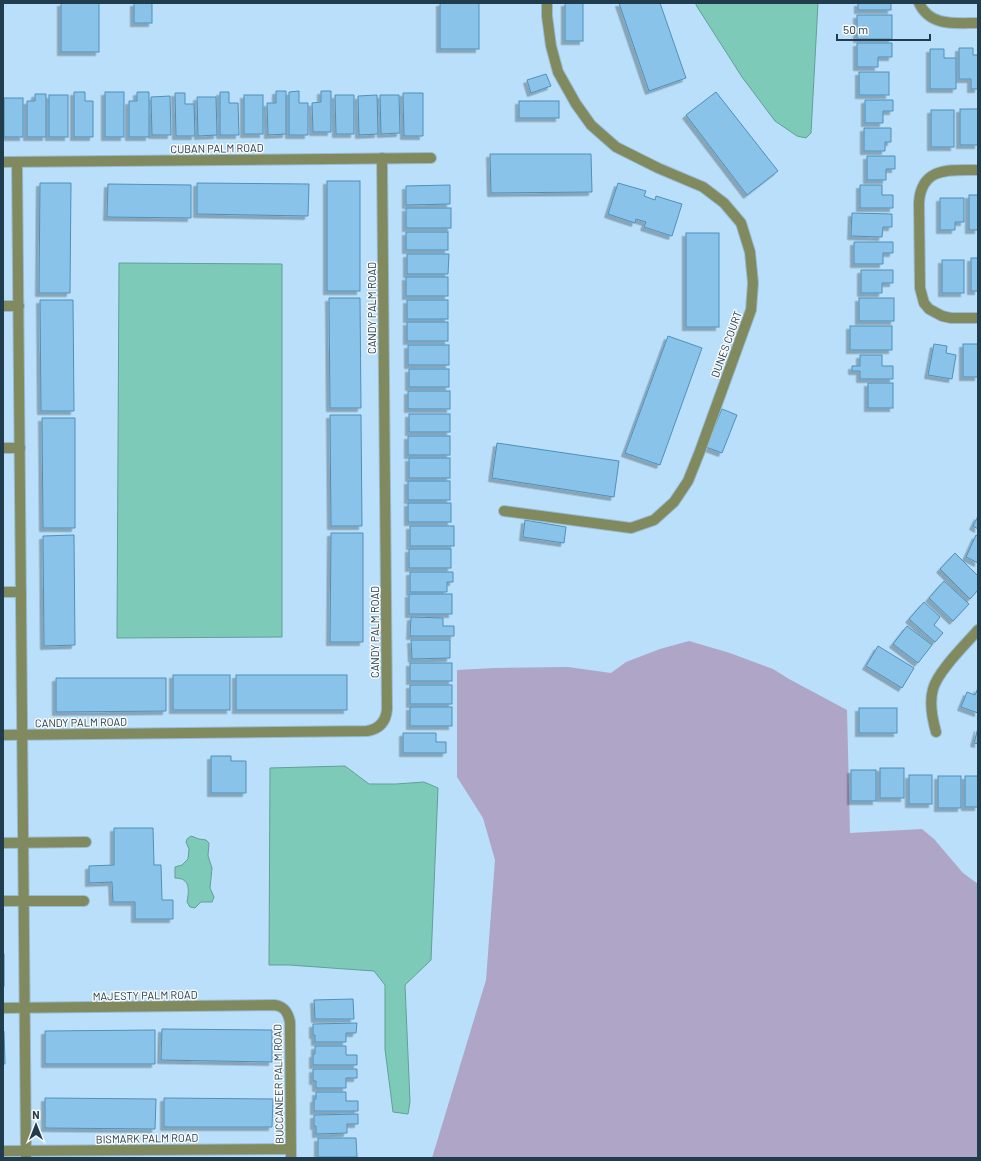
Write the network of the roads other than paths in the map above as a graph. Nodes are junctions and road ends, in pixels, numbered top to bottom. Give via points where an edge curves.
1 (547, 3) edge
2 (920, 3) edge
3 (978, 23) edge
4 (382, 158) junction
5 (431, 158) dead end
6 (3, 162) edge
7 (17, 162) junction
8 (978, 170) edge
9 (3, 306) edge
10 (19, 306) junction
11 (978, 318) edge
12 (3, 448) edge
13 (20, 448) junction
14 (504, 511) dead end
15 (3, 592) edge
16 (21, 592) junction
17 (978, 630) edge
18 (936, 732) dead end
19 (23, 734) junction
20 (3, 735) edge
21 (86, 842) dead end
22 (3, 843) edge
23 (24, 843) junction
24 (3, 901) edge
25 (24, 901) junction
26 (84, 901) dead end
27 (3, 1008) edge
28 (25, 1008) junction
29 (286, 1010) joint
30 (3, 1151) edge
31 (291, 1153) edge
32 (26, 1155) edge

1 - 14 street, DUNES COURT via 551,46 558,72 591,125 616,147 703,187 724,203 741,223 750,252 754,283 751,310 700,451 688,481 674,502 654,520 630,528
2 - 3 street via 926,14 940,22
4 - 5 street, CUBAN PALM ROAD
4 - 7 street, CUBAN PALM ROAD
4 - 19 street, CANDY PALM ROAD via 387,709 385,720 377,728 366,731
6 - 7 street, CUBAN PALM ROAD
7 - 10 street
8 - 11 street via 947,170 934,174 925,183 919,203 920,288 924,303 942,316
9 - 10 street
10 - 13 street
12 - 13 street
13 - 16 street
15 - 16 street
16 - 19 street
17 - 18 street via 943,671 933,688 931,705
19 - 20 street, CANDY PALM ROAD
19 - 23 street
21 - 23 street
22 - 23 street
23 - 25 street
24 - 25 street
25 - 26 street
25 - 28 street
27 - 28 street, MAJESTY PALM ROAD
28 - 29 street, MAJESTY PALM ROAD via 274,1005
28 - 32 street
29 - 31 street, BUCCANEER PALM ROAD via 290,1022
30 - 32 street, BISMARK PALM ROAD
31 - 32 street, BISMARK PALM ROAD

